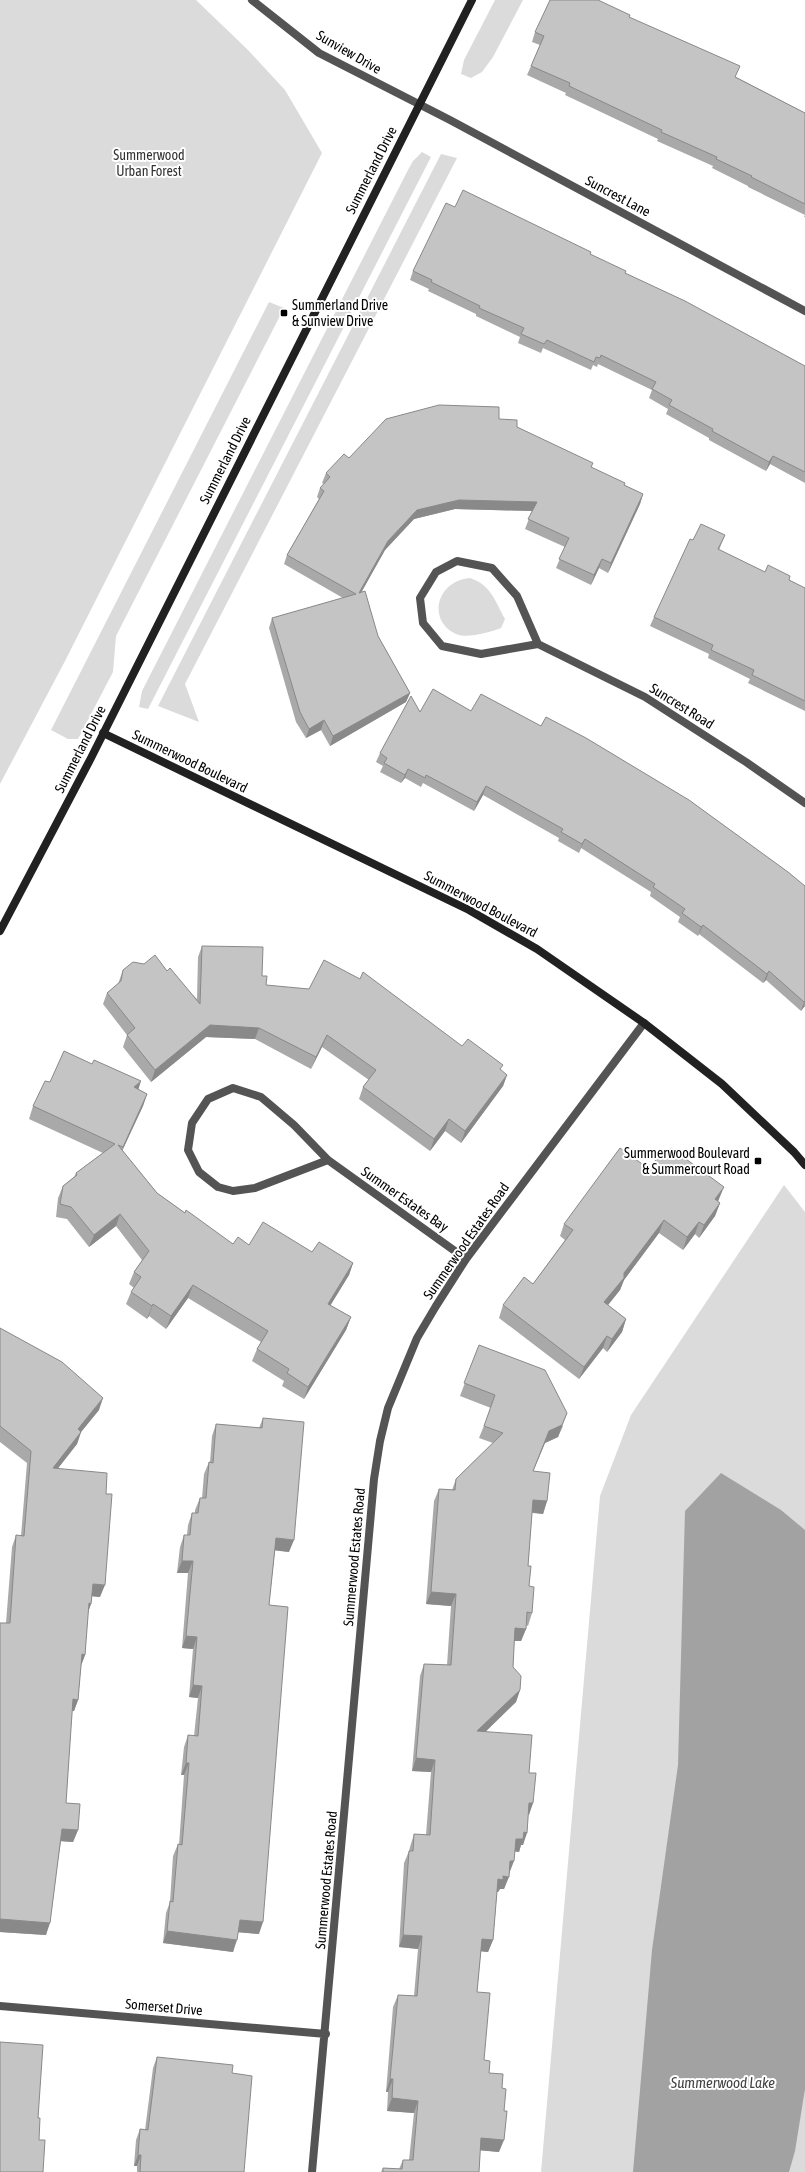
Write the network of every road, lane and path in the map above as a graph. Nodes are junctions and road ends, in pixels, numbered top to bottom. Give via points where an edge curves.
1 (252, 0) edge
2 (472, 0) edge
3 (419, 104) junction
4 (805, 311) edge
5 (538, 644) junction
6 (103, 733) junction
7 (805, 803) edge
8 (0, 931) edge
9 (644, 1023) junction
10 (328, 1160) junction
11 (805, 1165) edge
12 (466, 1259) junction
13 (0, 2006) edge
14 (326, 2034) junction
15 (312, 2172) edge

1 - 3 street, Sunview Drive via 319,53
2 - 3 street, Summerland Drive
3 - 4 street, Suncrest Lane
3 - 6 street, Summerland Drive
5 - 5 street via 517,596 492,568 457,561 436,572 420,598 423,624 442,646 481,654
5 - 7 street, Suncrest Road via 645,697
6 - 8 street, Summerland Drive
6 - 9 street, Summerwood Boulevard via 469,910 538,949
9 - 11 street, Summerwood Boulevard via 722,1084
9 - 12 street, Summerwood Estates Road
10 - 10 street, Summer Estates Bay via 294,1124 261,1097 233,1088 208,1099 192,1123 188,1150 199,1172 218,1187 233,1191 255,1188
10 - 12 street, Summer Estates Bay
12 - 14 street, Summerwood Estates Road via 417,1338 388,1408 380,1441 374,1479
13 - 14 street, Somerset Drive
14 - 15 street, Summerwood Estates Road

